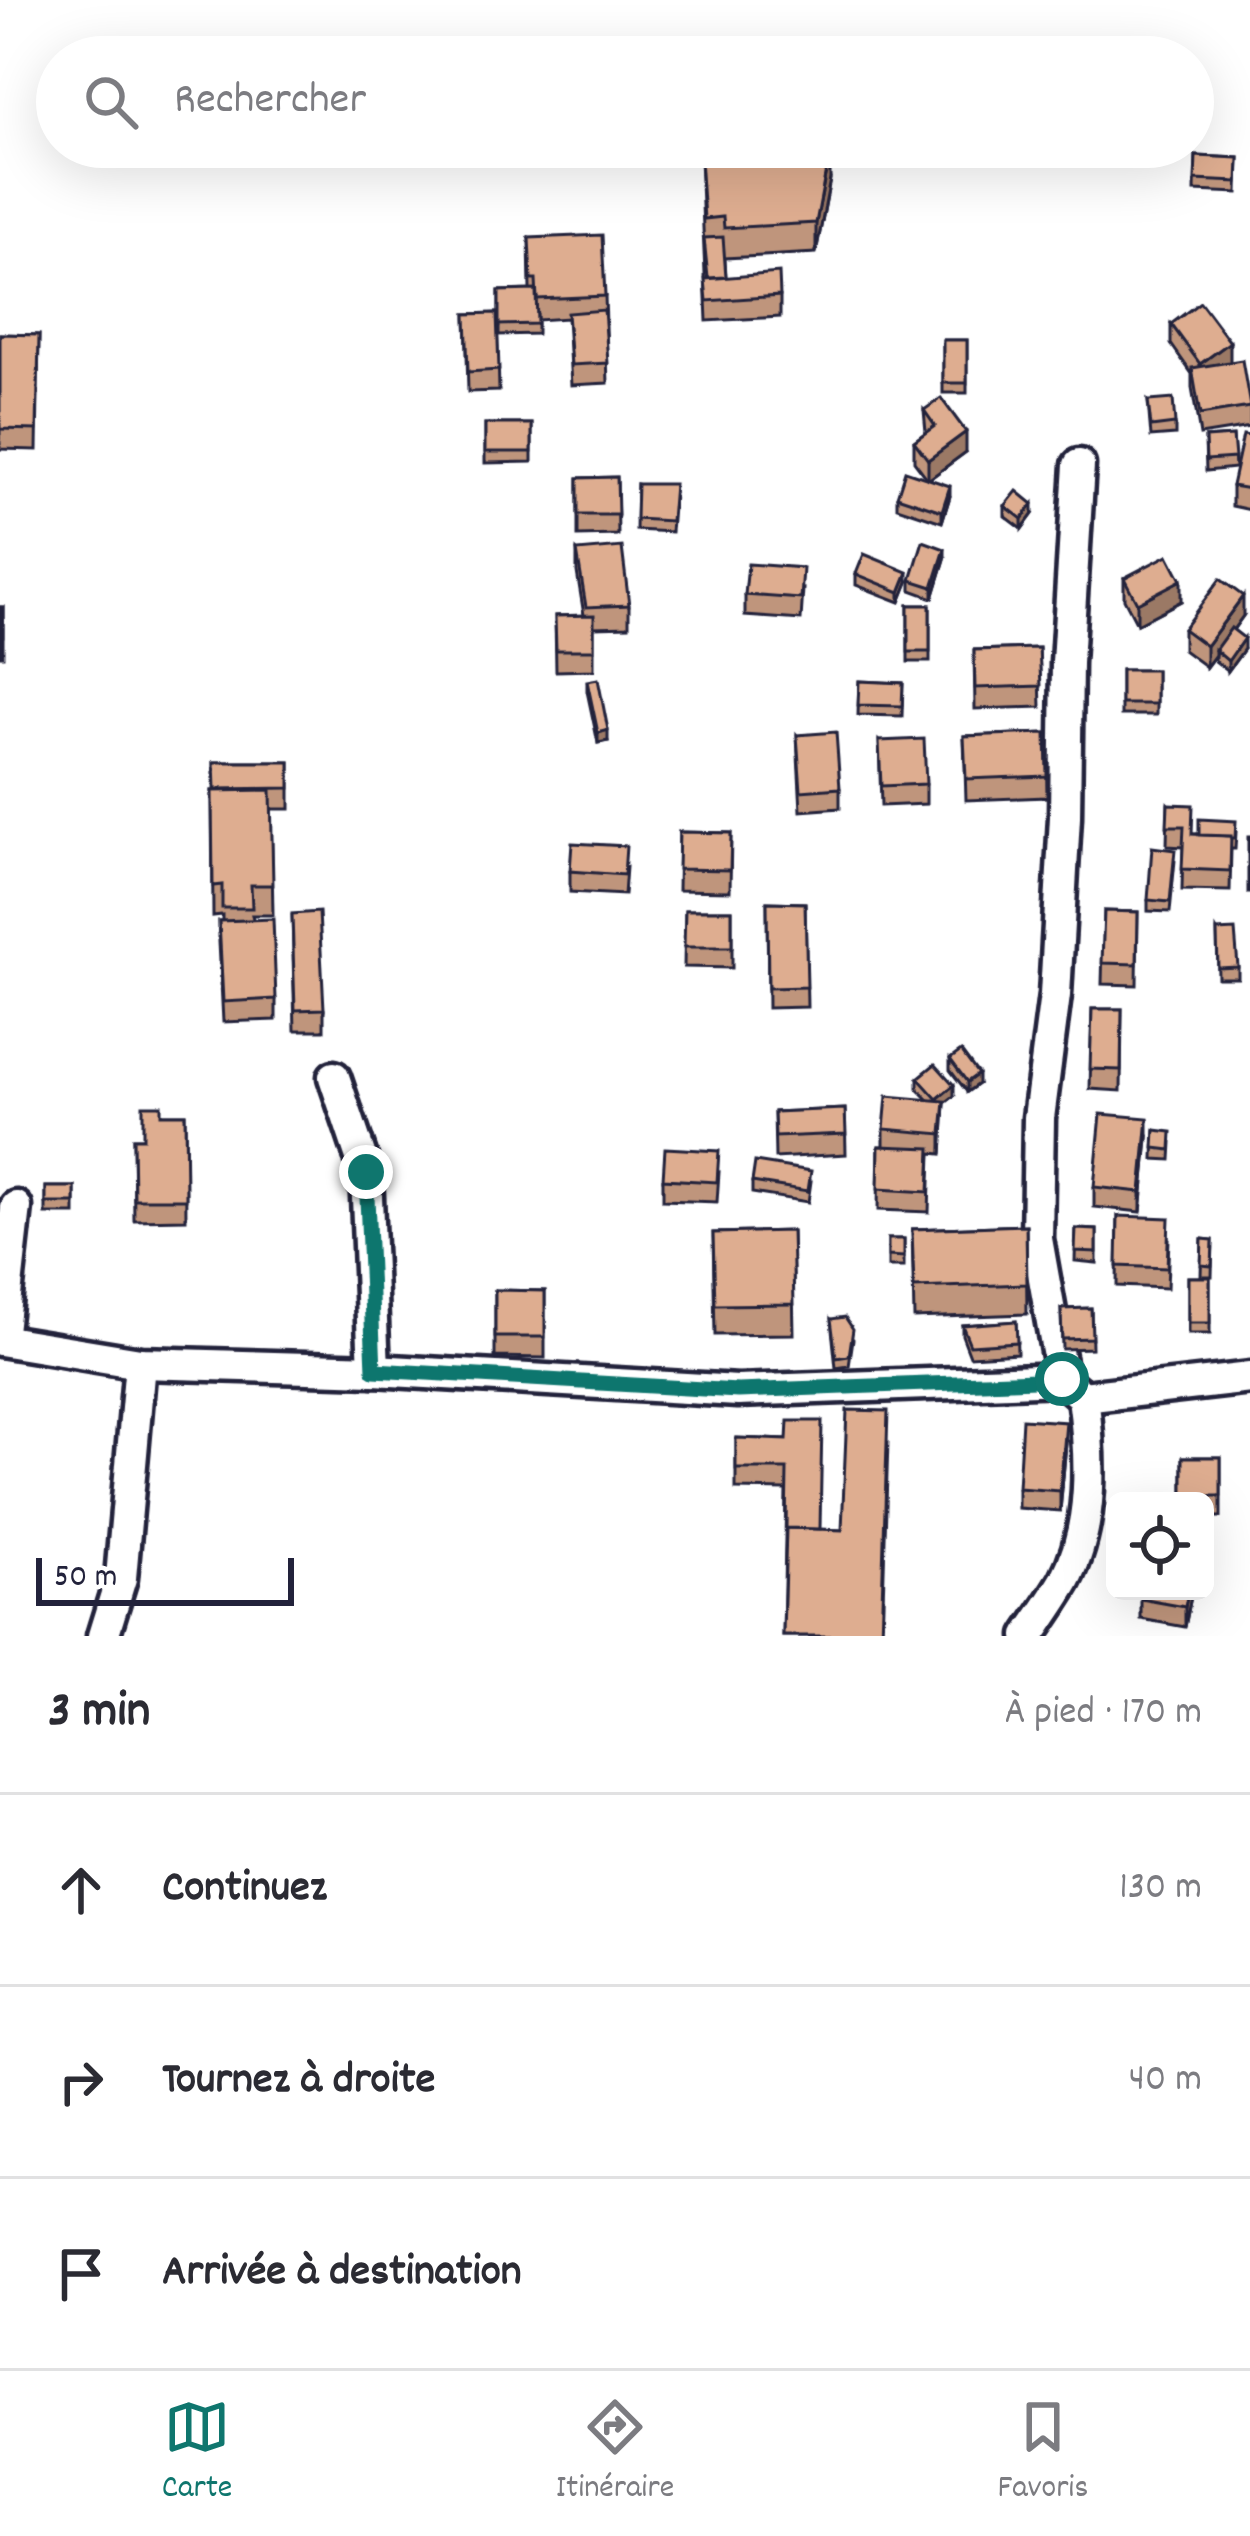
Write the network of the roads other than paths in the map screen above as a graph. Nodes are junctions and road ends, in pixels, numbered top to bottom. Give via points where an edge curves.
1 (1078, 465) dead end
2 (334, 1078) dead end
3 (16, 1208) dead end
4 (0, 1340) edge
5 (140, 1363) junction
6 (374, 1370) junction
7 (1250, 1378) edge
8 (1072, 1388) junction
9 (104, 1636) edge
10 (1029, 1636) edge

1 - 8 street via 1064,840 1036,1239
2 - 6 street via 366,1172
3 - 4 street
4 - 5 street
5 - 6 street
5 - 9 street via 121,1578
6 - 8 street via 738,1391
7 - 8 street
8 - 10 street via 1090,1452 1083,1528 1067,1578

